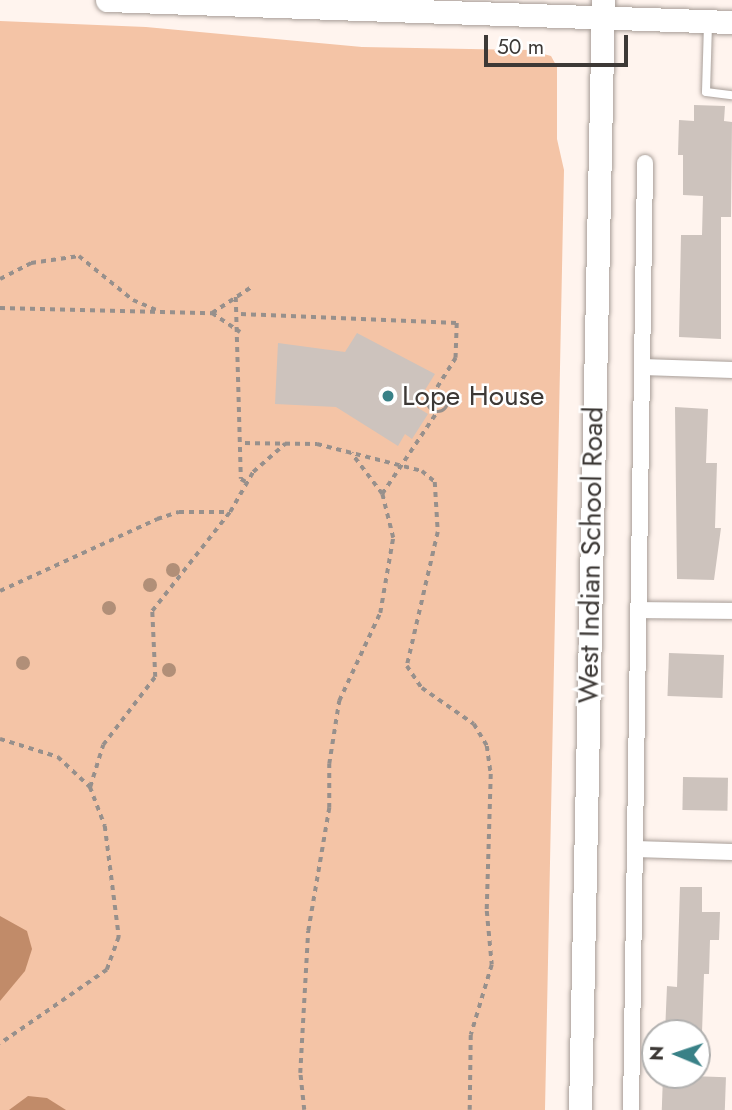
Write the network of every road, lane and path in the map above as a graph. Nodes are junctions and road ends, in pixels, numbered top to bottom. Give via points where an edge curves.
1 (107, 0) edge
2 (172, 1) edge
3 (603, 9) edge
4 (708, 21) junction
5 (732, 22) edge
6 (732, 95) edge
7 (645, 163) dead end
8 (0, 279) edge
9 (253, 286) dead end
10 (236, 297) junction
11 (0, 308) edge
12 (162, 312) junction
13 (212, 313) junction
14 (241, 314) junction
15 (240, 332) junction
16 (643, 367) junction
17 (732, 370) edge
18 (434, 393) junction
19 (437, 412) junction
20 (245, 443) junction
21 (286, 443) junction
22 (349, 452) junction
23 (400, 467) junction
24 (246, 482) junction
25 (383, 494) junction
26 (230, 512) junction
27 (0, 591) edge
28 (639, 610) junction
29 (732, 611) edge
30 (0, 739) edge
31 (90, 786) junction
32 (635, 849) junction
33 (732, 852) edge
34 (0, 1044) edge
35 (304, 1110) edge
36 (470, 1110) edge
37 (580, 1110) edge
38 (631, 1110) edge

1 - 2 main road
2 - 3 main road
3 - 4 main road
3 - 37 main road, West Indian School Road
4 - 5 main road
4 - 6 lane via 706,91
7 - 16 street, West Indian School Road
8 - 12 path via 32,263 79,256 133,300
9 - 10 path
10 - 13 path
10 - 14 path
11 - 12 path
12 - 13 path
13 - 15 path
14 - 15 path
14 - 18 path via 457,323 456,358
15 - 20 path via 237,399
16 - 17 street
16 - 28 street, West Indian School Road
18 - 19 path via 428,404
18 - 19 path via 448,402
19 - 23 path
20 - 21 path
20 - 24 path via 241,480
21 - 22 path
21 - 24 path
22 - 23 path
22 - 25 path
23 - 25 path
23 - 36 path via 429,475 439,499 433,560 407,666 422,688 474,724 490,758 492,965 471,1035
24 - 26 path
25 - 35 path via 393,538 383,601 339,701 328,808 317,852 300,1073
26 - 27 path via 179,512 157,519
26 - 31 path via 152,611 155,677 103,745
28 - 29 street
28 - 32 street, West Indian School Road
30 - 31 path via 58,757
31 - 34 path via 107,837 117,953 107,970
32 - 33 street
32 - 38 street, West Indian School Road

